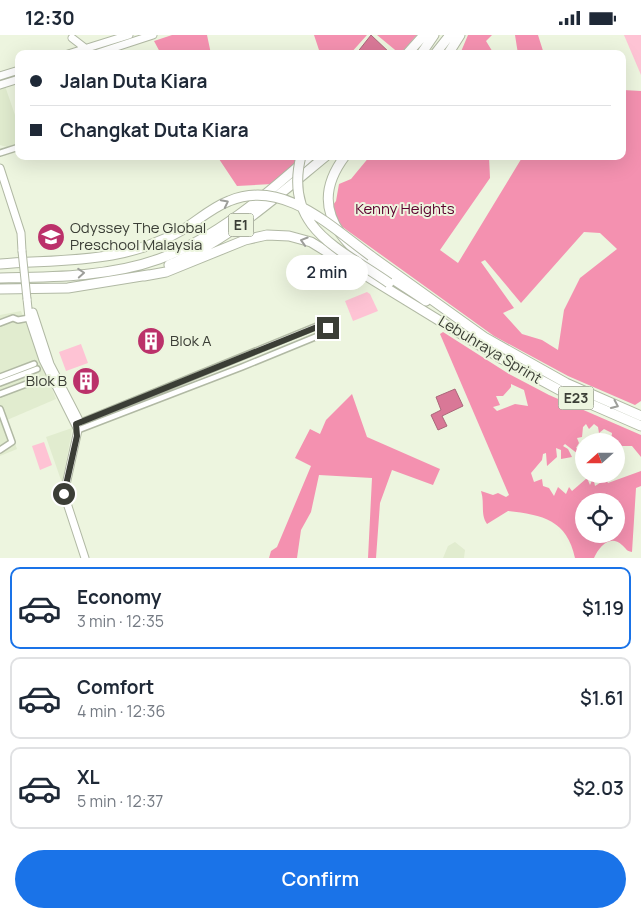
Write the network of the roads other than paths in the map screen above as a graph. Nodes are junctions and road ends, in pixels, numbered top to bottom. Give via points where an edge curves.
1 (129, 35) edge
2 (153, 35) edge
3 (424, 35) edge
4 (434, 35) edge
5 (450, 35) edge
6 (460, 35) edge
7 (72, 38) dead end
8 (115, 38) edge
9 (85, 48) junction
10 (79, 50) edge
11 (107, 50) edge
12 (411, 50) edge
13 (424, 50) edge
14 (438, 50) edge
15 (451, 50) edge
16 (15, 71) edge
17 (0, 76) edge
18 (15, 80) edge
19 (0, 85) edge
20 (15, 148) edge
21 (0, 153) edge
22 (300, 160) edge
23 (305, 160) edge
24 (321, 160) edge
25 (342, 160) edge
26 (0, 168) edge
27 (0, 264) edge
28 (144, 276) junction
29 (0, 278) edge
30 (0, 289) edge
31 (27, 299) junction
32 (422, 309) junction
33 (29, 318) junction
34 (458, 320) junction
35 (0, 323) edge
36 (47, 361) junction
37 (0, 377) edge
38 (37, 380) dead end
39 (0, 383) edge
40 (0, 394) edge
41 (0, 409) edge
42 (641, 416) edge
43 (641, 426) edge
44 (79, 428) junction
45 (0, 451) edge
46 (85, 558) edge

1 - 8 main road
2 - 11 main road
3 - 12 highway
4 - 13 highway
5 - 14 highway
6 - 15 highway
7 - 9 main road
8 - 9 main road
9 - 10 main road
16 - 17 main road
18 - 19 main road
20 - 21 street
22 - 32 highway, bridge via 296,187 298,200 309,222 331,243
29 -> 23 highway, E1 via 109,270 158,259 211,233 271,190
24 - 28 highway, E1 via 248,220 208,247
25 - 34 highway via 330,181 328,198 337,232 355,251
26 - 31 main road, bridge via 21,233
27 -> 34 highway, bridge via 110,257 150,246 228,201 255,194 270,195 303,207
28 - 30 highway, E1 via 68,288
32 -> 28 highway via 311,242 289,236 267,235 245,240 190,264
31 - 33 main road
31 - 36 main road
32 - 43 highway, Lebuhraya Sprint / E23 via 502,359 563,392
33 - 35 street via 13,318
33 - 36 main road
34 -> 42 highway, Lebuhraya Sprint / E23 via 566,383
36 - 44 main road
37 - 39 street via 36,366
38 - 40 street
41 - 45 street via 12,442
44 - 44 street via 322,325 328,328 325,333 242,367
44 - 46 main road via 64,494

